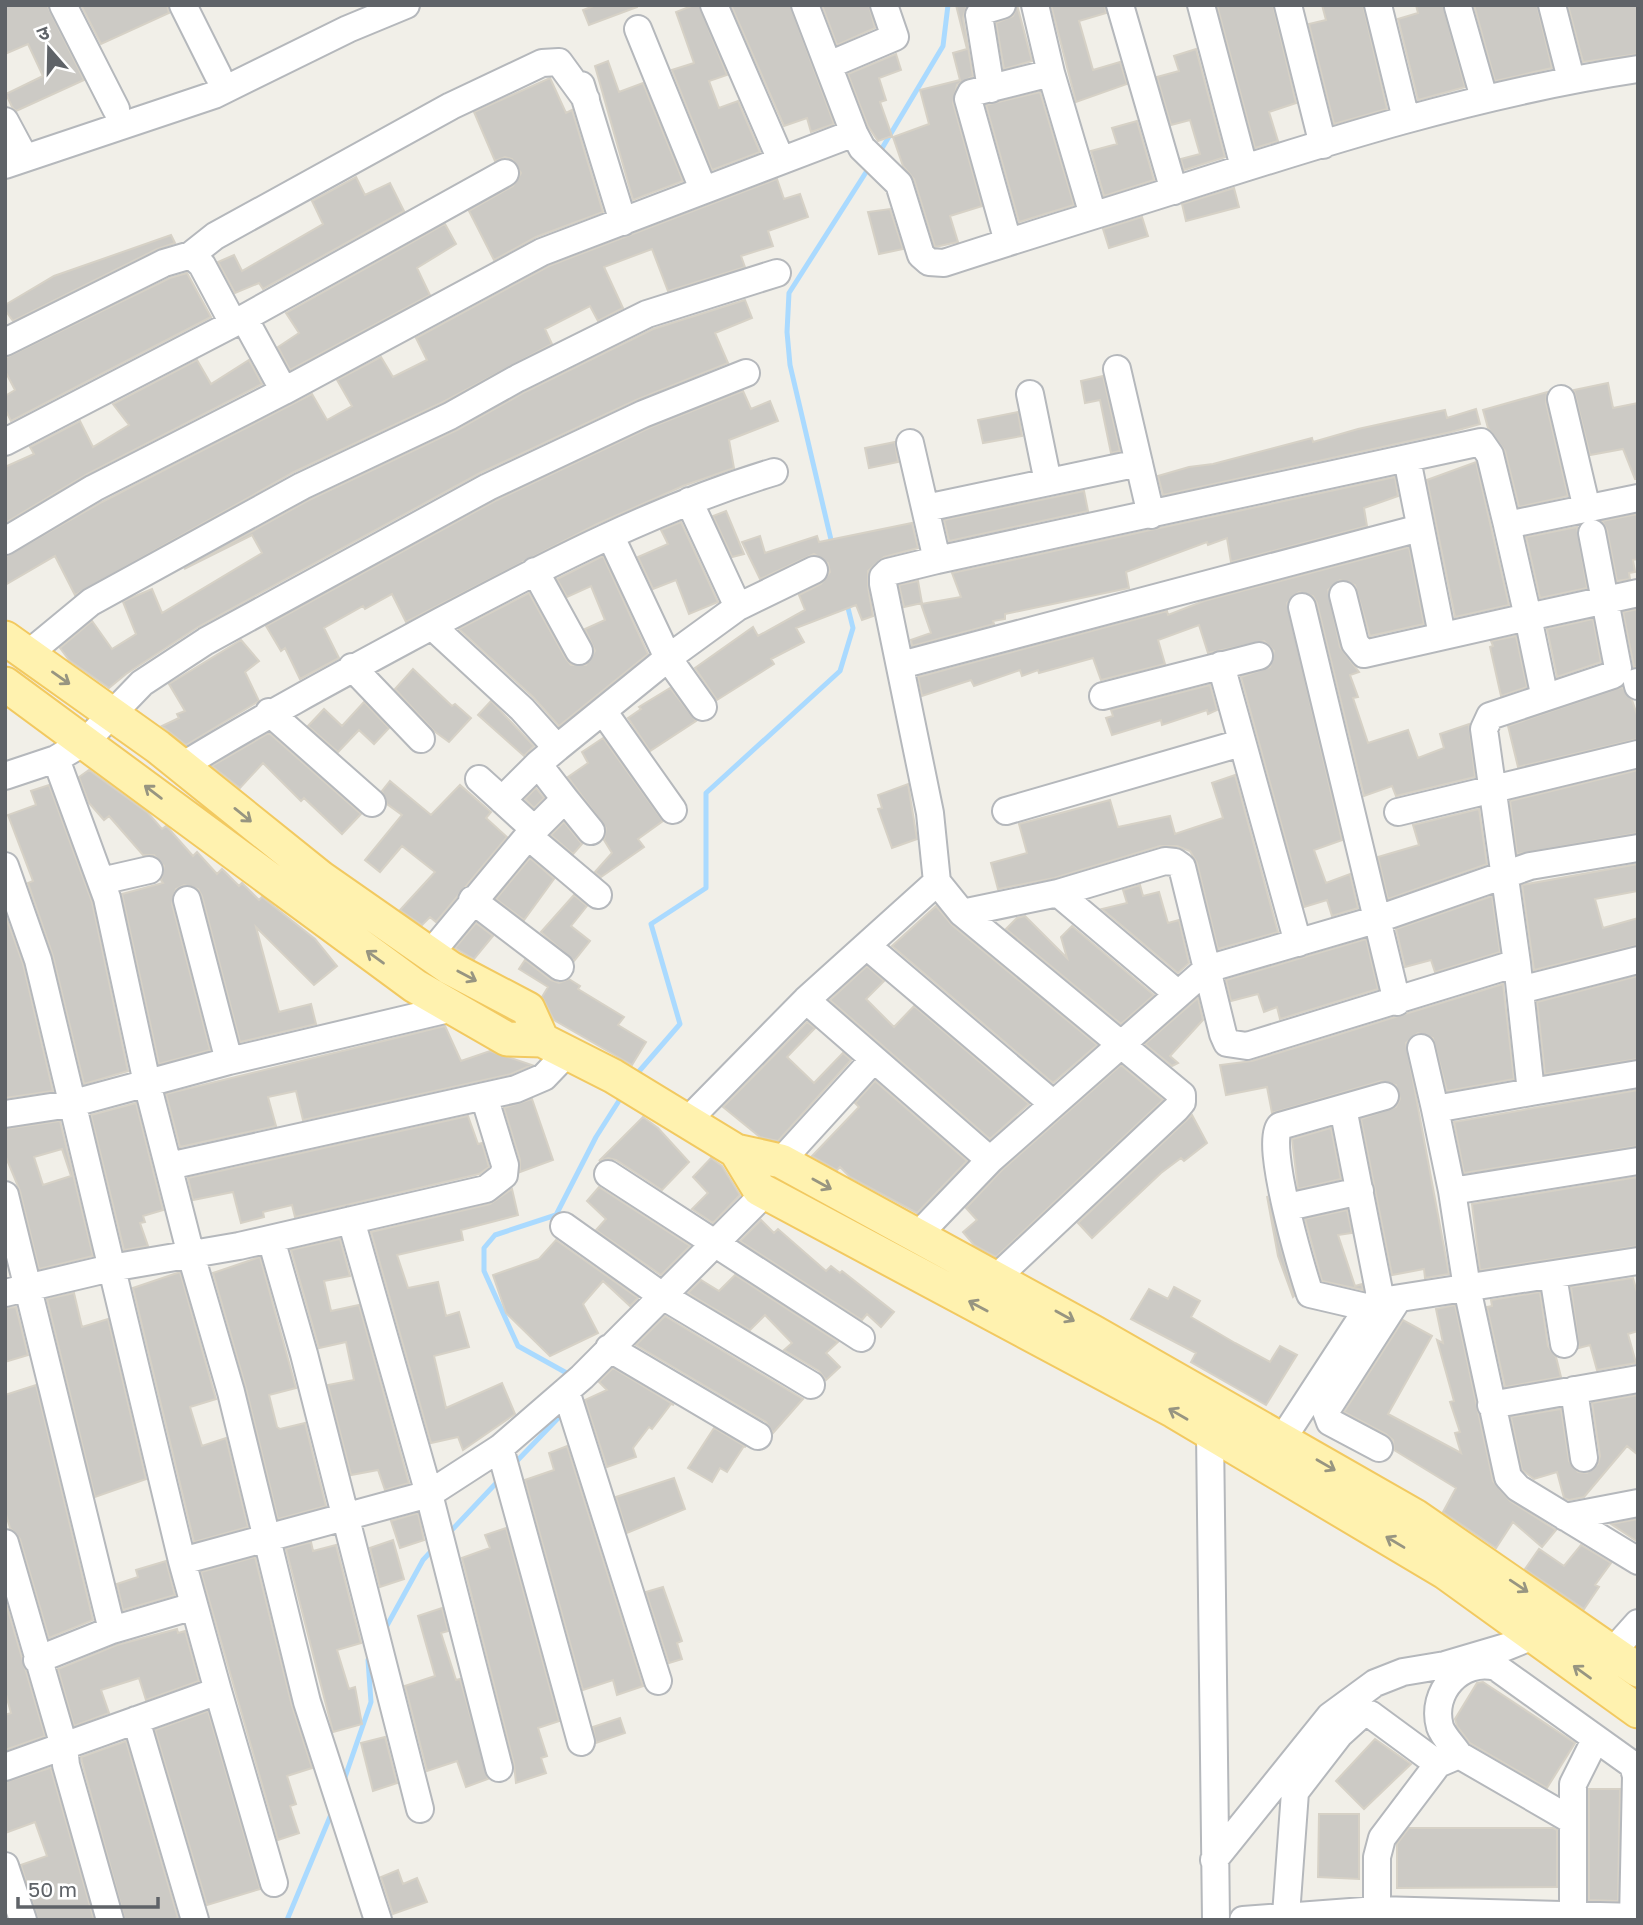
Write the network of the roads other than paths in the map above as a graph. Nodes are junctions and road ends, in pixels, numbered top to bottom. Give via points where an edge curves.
1 (63, 5) edge
2 (183, 5) edge
3 (406, 5) edge
4 (714, 5) edge
5 (805, 5) edge
6 (884, 5) edge
7 (1002, 5) edge
8 (1035, 5) edge
9 (1119, 5) edge
10 (1201, 5) edge
11 (1288, 5) edge
12 (1378, 5) edge
13 (1552, 5) edge
14 (1458, 7) edge
15 (638, 29) dead end
16 (571, 61) dead end
17 (829, 65) junction
18 (1638, 69) edge
19 (1051, 73) junction
20 (218, 75) dead end
21 (1571, 79) junction
22 (991, 89) junction
23 (1484, 98) junction
24 (586, 99) junction
25 (116, 109) dead end
26 (1406, 119) junction
27 (5, 121) edge
28 (858, 141) junction
29 (1323, 145) junction
30 (13, 157) edge
31 (781, 160) junction
32 (1244, 167) junction
33 (505, 173) dead end
34 (703, 189) junction
35 (1174, 191) junction
36 (1093, 215) junction
37 (623, 222) junction
38 (1008, 242) junction
39 (191, 255) junction
40 (777, 273) dead end
41 (238, 320) junction
42 (5, 342) edge
43 (1117, 369) dead end
44 (746, 373) dead end
45 (284, 391) junction
46 (1030, 394) dead end
47 (1561, 400) dead end
48 (5, 442) edge
49 (910, 443) dead end
50 (1407, 459) junction
51 (1139, 463) junction
52 (774, 472) dead end
53 (1048, 482) junction
54 (1638, 498) edge
55 (689, 501) junction
56 (926, 508) junction
57 (1151, 515) junction
58 (1589, 521) junction
59 (1507, 525) junction
60 (1420, 528) junction
61 (611, 537) junction
62 (5, 541) edge
63 (937, 560) junction
64 (814, 570) dead end
65 (535, 571) junction
66 (1638, 593) edge
67 (1343, 596) dead end
68 (1605, 600) junction
69 (738, 607) junction
70 (1302, 607) dead end
71 (1528, 617) junction
72 (432, 626) junction
73 (1442, 635) junction
74 (17, 646) edge
75 (579, 651) dead end
76 (1259, 656) dead end
77 (668, 658) junction
78 (901, 665) junction
79 (1221, 665) junction
80 (352, 667) junction
81 (5, 684) edge
82 (1543, 689) dead end
83 (1103, 696) dead end
84 (703, 707) dead end
85 (603, 710) junction
86 (269, 712) junction
87 (113, 715) junction
88 (421, 739) dead end
89 (86, 741) junction
90 (1241, 743) junction
91 (1638, 754) edge
92 (548, 756) junction
93 (57, 759) junction
94 (182, 766) junction
95 (5, 776) edge
96 (479, 779) dead end
97 (1493, 789) junction
98 (565, 799) junction
99 (502, 800) junction
100 (372, 803) dead end
101 (673, 810) dead end
102 (1006, 811) dead end
103 (1398, 811) dead end
104 (591, 831) dead end
105 (531, 832) junction
106 (1638, 848) edge
107 (5, 866) edge
108 (149, 870) dead end
109 (1505, 873) junction
110 (101, 880) junction
111 (937, 882) junction
112 (1058, 893) junction
113 (598, 895) dead end
114 (187, 900) dead end
115 (472, 900) junction
116 (962, 913) junction
117 (1375, 920) junction
118 (1298, 943) junction
119 (867, 946) junction
120 (430, 954) junction
121 (1638, 960) edge
122 (1517, 963) junction
123 (560, 967) dead end
124 (1207, 969) junction
125 (1520, 990) junction
126 (1178, 994) junction
127 (806, 1000) junction
128 (1397, 1002) junction
129 (453, 1008) junction
130 (1118, 1045) junction
131 (554, 1047) junction
132 (1421, 1048) dead end
133 (874, 1059) junction
134 (229, 1061) junction
135 (1638, 1074) edge
136 (147, 1083) junction
137 (1531, 1092) junction
138 (484, 1096) junction
139 (1385, 1096) dead end
140 (1052, 1103) junction
141 (70, 1104) junction
142 (1343, 1108) junction
143 (1435, 1109) junction
144 (5, 1114) edge
145 (688, 1120) junction
146 (736, 1151) junction
147 (990, 1160) junction
148 (781, 1161) junction
149 (1638, 1161) edge
150 (169, 1166) junction
151 (608, 1174) dead end
152 (1360, 1191) junction
153 (1452, 1191) junction
154 (765, 1192) junction
155 (5, 1195) edge
156 (1288, 1207) junction
157 (351, 1220) junction
158 (564, 1226) dead end
159 (917, 1236) junction
160 (271, 1239) junction
161 (715, 1245) junction
162 (191, 1255) junction
163 (1637, 1264) edge
164 (111, 1268) junction
165 (1553, 1275) junction
166 (995, 1279) junction
167 (1466, 1288) junction
168 (16, 1291) edge
169 (661, 1296) junction
170 (1383, 1303) junction
171 (861, 1338) dead end
172 (1564, 1344) dead end
173 (609, 1348) junction
174 (1638, 1379) edge
175 (811, 1385) dead end
176 (1574, 1390) junction
177 (572, 1394) junction
178 (1491, 1405) junction
179 (1219, 1420) junction
180 (758, 1436) dead end
181 (1380, 1448) dead end
182 (1273, 1452) junction
183 (1584, 1458) dead end
184 (504, 1461) junction
185 (429, 1494) junction
186 (1638, 1503) edge
187 (1564, 1517) junction
188 (345, 1518) junction
189 (266, 1539) junction
190 (5, 1543) edge
191 (182, 1561) junction
192 (1638, 1561) edge
193 (194, 1606) junction
194 (1638, 1623) edge
195 (112, 1630) junction
196 (1533, 1636) junction
197 (37, 1660) junction
198 (1625, 1661) edge
199 (659, 1681) dead end
200 (218, 1691) junction
201 (1638, 1711) edge
202 (136, 1720) junction
203 (1595, 1740) junction
204 (581, 1742) dead end
205 (64, 1746) junction
206 (1449, 1760) junction
207 (5, 1767) edge
208 (499, 1768) dead end
209 (420, 1809) dead end
210 (1573, 1821) junction
211 (1214, 1860) junction
212 (5, 1866) edge
213 (274, 1883) dead end
214 (1377, 1910) junction
215 (1286, 1915) junction
216 (1483, 1915) edge
217 (1573, 1915) junction
218 (1340, 1916) edge
219 (1635, 1918) edge
220 (23, 1920) edge
221 (110, 1920) edge
222 (195, 1920) edge
223 (378, 1920) edge
224 (1216, 1920) edge
225 (1243, 1920) edge

1 - 25 street
2 - 20 street
3 - 30 street via 214,95
4 - 31 street
5 - 17 street
6 - 17 street via 895,37
7 - 22 street via 979,15
8 - 19 street
9 - 35 street
10 - 32 street
11 - 29 street
12 - 26 street
13 - 21 street
14 - 23 street
15 - 34 street
16 - 24 street
17 - 28 street
18 - 21 street
19 - 22 street
19 - 36 street
21 - 23 street
22 - 38 street via 971,93 968,105
23 - 26 street
24 - 37 street
24 - 39 street via 559,62 542,63 450,106 215,236
26 - 29 street
27 - 30 street
28 - 31 street
28 - 38 street via 903,194 921,255 929,262 944,263
29 - 32 street
31 - 34 street
32 - 35 street
33 - 41 street
34 - 37 street
35 - 36 street
36 - 38 street
37 - 45 street via 542,252
39 - 41 street
39 - 42 street via 164,263
40 - 74 street via 647,314 302,486
41 - 45 street
41 - 48 street
43 - 51 street
44 - 87 street via 643,414 488,486 206,641 142,683
45 - 62 street via 94,488
46 - 53 street
47 - 58 street
49 - 56 street
50 - 57 street
50 - 59 street via 1481,442 1490,455
50 - 60 street
51 - 53 street
51 - 57 street
52 - 55 street
53 - 56 street
54 - 58 street
55 - 61 street
55 - 69 street
56 - 63 street
57 - 63 street
58 - 59 street
58 - 68 street
59 - 71 street
60 - 73 street
60 - 78 street
61 - 65 street
61 - 77 street
63 - 78 street via 883,577
64 - 69 street
65 - 72 street
65 - 75 street
66 - 68 street
67 - 73 street via 1355,643 1364,654
68 - 71 street
68 - 97 street via 1618,668 1614,675 1490,716 1484,729
69 - 77 street
70 - 117 street
71 - 73 street
71 - 82 street
72 - 80 street
72 - 92 street via 522,709
74 -> 87 main road
76 - 79 street
77 - 84 street
77 - 85 street
78 - 111 street via 930,813
79 - 83 street
79 - 90 street
80 - 86 street
80 - 88 street
81 - 89 main road
85 - 92 street
85 - 101 street
86 - 94 street
86 - 100 street
87 - 89 street
87 - 94 main road
89 - 93 street
129 -> 89 main road via 415,986
90 - 102 street
90 - 118 street
91 - 97 street
92 - 98 street
92 - 99 street
93 - 95 street
93 - 110 street
94 -> 120 main road via 321,878
96 - 99 street
97 - 103 street
97 - 109 street
98 - 104 street
98 - 105 street
99 - 105 street
105 - 113 street
105 - 115 street
106 - 109 street
107 - 141 street via 38,960
108 - 110 street
109 - 117 street
109 - 122 street
110 - 136 street
111 - 116 street
111 - 119 street
112 - 116 street
112 - 124 street via 1165,861 1175,862 1186,873
112 - 126 street
114 - 134 street
115 - 120 street
115 - 123 street
116 - 130 street
117 - 118 street
117 - 128 street
118 - 124 street
119 - 127 street
119 - 140 street
120 -> 131 main road via 528,1009
121 - 125 street
122 - 125 street
122 - 128 street
124 - 126 street
124 - 128 street via 1223,1034 1227,1043 1235,1046
125 - 137 street
126 - 130 street
127 - 133 street
127 - 145 street
129 - 131 main road via 507,1039
129 - 134 street
130 - 140 street
130 - 166 street via 1178,1089 1182,1102
131 - 138 street via 544,1077
131 - 145 main road
132 - 143 street
133 - 147 street
133 - 148 street
134 - 136 street
135 - 137 street
136 - 141 street
136 - 150 street
137 - 143 street
138 - 150 street
138 - 157 street via 505,1165 497,1183
139 - 142 street
140 - 147 street
141 - 144 street
141 - 164 street
142 - 152 street
142 - 156 street via 1277,1127 1273,1143
143 - 153 street
145 - 146 main road
146 - 148 main road
146 - 154 main road
147 - 159 street
148 -> 159 main road
149 - 153 street
150 - 162 street
151 - 161 street
152 - 156 street
152 - 170 street
153 - 167 street
154 - 161 street
179 -> 154 main road
155 - 168 street
156 - 170 street via 1290,1236 1310,1294
157 - 160 street
157 - 185 street
158 - 169 street
159 - 166 main road
160 - 162 street
160 - 188 street
161 - 169 street
161 - 171 street
162 - 164 street
162 - 189 street via 231,1392
163 - 165 street
164 - 168 street
164 - 191 street
165 - 167 street
165 - 172 street
166 -> 179 main road
167 - 170 street
167 - 178 street
168 - 195 street via 65,1428
169 - 173 street
169 - 175 street
170 - 181 street via 1326,1412 1330,1422
170 - 182 street
173 - 177 street
173 - 180 street
174 - 176 street
176 - 178 street
176 - 183 street
177 - 184 street
177 - 199 street
178 - 187 street via 1508,1477
179 - 182 main road
179 - 211 street
196 -> 182 main road
182 -> 198 main road via 1415,1517
184 - 185 street
184 - 204 street
185 - 188 street
185 - 208 street
186 - 187 street
187 - 192 street
188 - 189 street
188 - 209 street
189 - 191 street
189 - 223 street via 330,1781
190 - 197 street
191 - 193 street
193 - 195 street
193 - 200 street
194 - 198 street
195 - 197 street
201 -> 196 main road
196 - 211 street via 1375,1683 1330,1716
197 - 205 street
200 - 202 street
200 - 213 street
202 - 205 street
202 - 222 street
203 - 206 street via 1496,1667 1485,1664 1459,1673 1441,1700 1440,1728
203 - 210 street via 1573,1784
203 - 219 street via 1626,1758 1636,1776
205 - 207 street
205 - 221 street
206 - 210 street
206 - 214 street via 1382,1838 1377,1857
206 - 215 street via 1370,1714 1339,1735 1295,1792
210 - 217 street
211 - 224 street
212 - 220 street
214 - 216 street
214 - 218 street
215 - 218 street
215 - 225 street
216 - 217 street
217 - 219 street

